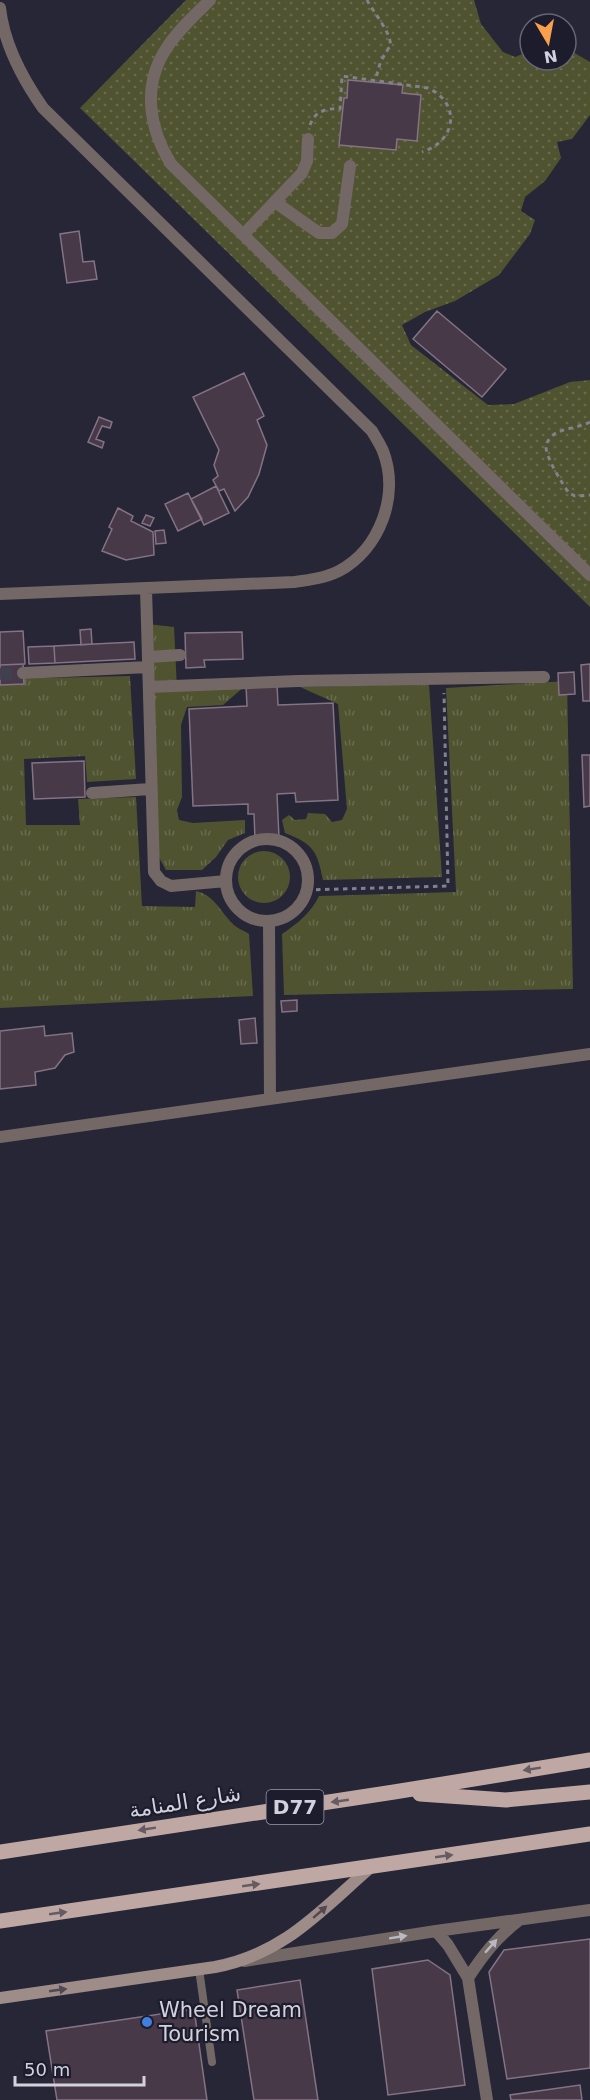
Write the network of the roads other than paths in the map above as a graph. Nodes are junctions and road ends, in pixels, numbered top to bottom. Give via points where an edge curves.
1 (210, 0) edge
2 (0, 8) edge
3 (308, 139) road end
4 (350, 165) dead end
5 (275, 202) junction
6 (243, 235) junction
7 (589, 572) edge
8 (146, 588) junction
9 (0, 594) edge
10 (180, 656) dead end
11 (148, 662) junction
12 (23, 673) tunnel mouth
13 (544, 677) dead end
14 (148, 687) junction
15 (150, 789) junction
16 (92, 793) dead end
17 (226, 881) junction
18 (269, 921) junction
19 (590, 1054) edge
20 (270, 1098) junction
21 (0, 1137) edge
22 (590, 1760) edge
23 (394, 1792) junction
24 (590, 1792) edge
25 (590, 1834) edge
26 (0, 1852) edge
27 (371, 1867) junction
28 (590, 1910) edge
29 (520, 1919) junction
30 (0, 1921) edge
31 (436, 1931) junction
32 (236, 1963) junction
33 (199, 1969) junction
34 (468, 1978) junction
35 (0, 1998) edge
36 (212, 2062) dead end
37 (487, 2100) edge

1 - 6 street via 166,49 151,87 150,107 153,128 171,164
2 - 8 street via 16,65 43,108 357,414 383,451 389,474 389,497 373,540 339,571 294,582
3 - 5 street via 305,167
4 - 5 street via 342,224 332,233 319,233
5 - 6 street
6 - 7 street
8 - 9 street
8 - 11 street
10 - 11 street
11 - 12 street
11 - 14 street
13 - 14 street
14 - 15 street
15 - 16 street
15 - 17 street via 152,860 160,881 171,886
17 - 18 street via 227,892 239,910
17 - 18 street via 232,859 249,844 271,840 292,848 305,867 307,890 297,908
18 - 20 street
19 - 20 street
20 - 21 street
22 -> 23 main road, شارع المنامة / D77
23 - 24 main road via 506,1800
23 -> 26 main road, شارع المنامة / D77
27 -> 25 main road
30 -> 27 main road
32 -> 27 street via 294,1935
28 - 29 street
29 - 31 street
34 -> 29 street via 501,1934
32 -> 31 street
31 - 34 street
32 - 33 street
35 -> 33 street
33 - 36 lane
34 - 37 street

